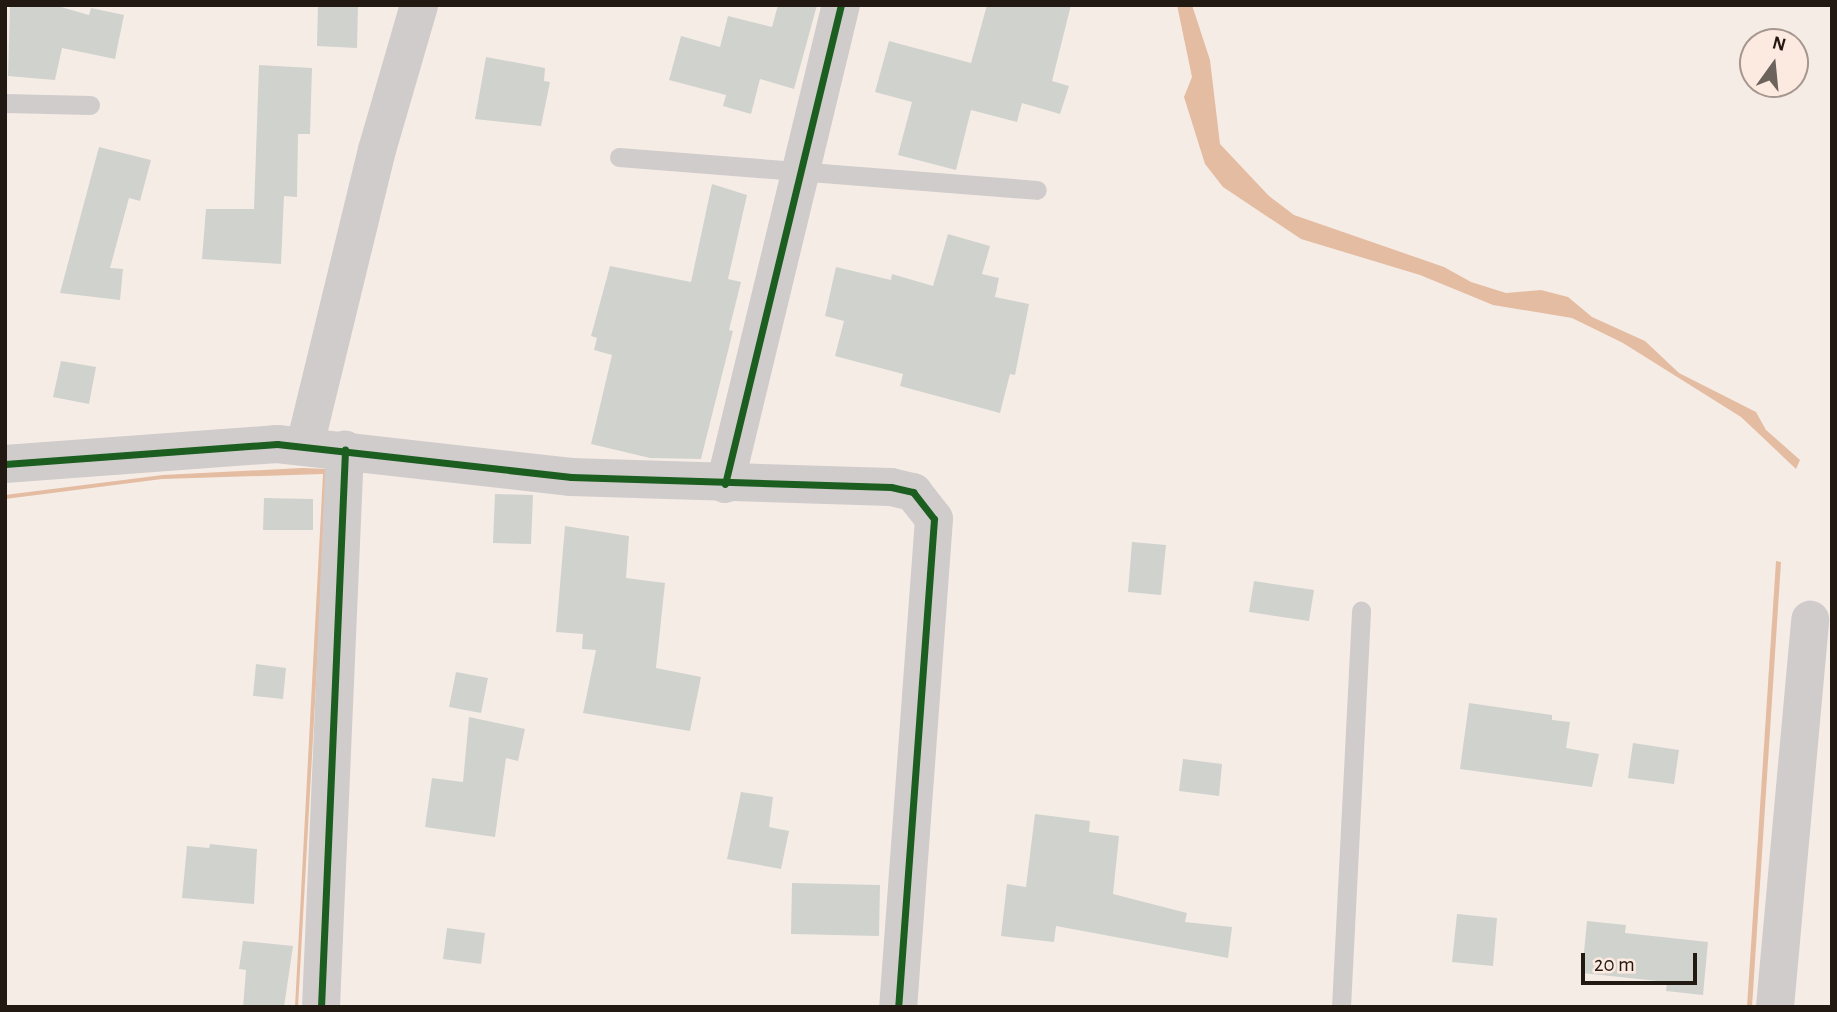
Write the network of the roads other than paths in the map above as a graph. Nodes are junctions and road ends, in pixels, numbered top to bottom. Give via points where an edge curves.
1 (419, 5) edge
2 (841, 5) edge
3 (5, 103) edge
4 (90, 105) dead end
5 (619, 157) dead end
6 (799, 169) junction
7 (1037, 190) dead end
8 (305, 445) junction
9 (345, 450) junction
10 (5, 464) edge
11 (725, 484) junction
12 (1361, 611) dead end
13 (1810, 620) dead end
14 (321, 1007) edge
15 (898, 1007) edge
16 (1341, 1007) edge
17 (1775, 1007) edge

1 - 8 street via 377,150
2 - 6 street
3 - 4 lane
5 - 6 lane
6 - 7 lane
6 - 11 street
8 - 9 street
8 - 10 street
9 - 11 street via 571,477
9 - 14 street
11 - 15 street via 891,488 913,492 934,519
12 - 16 lane
13 - 17 street

